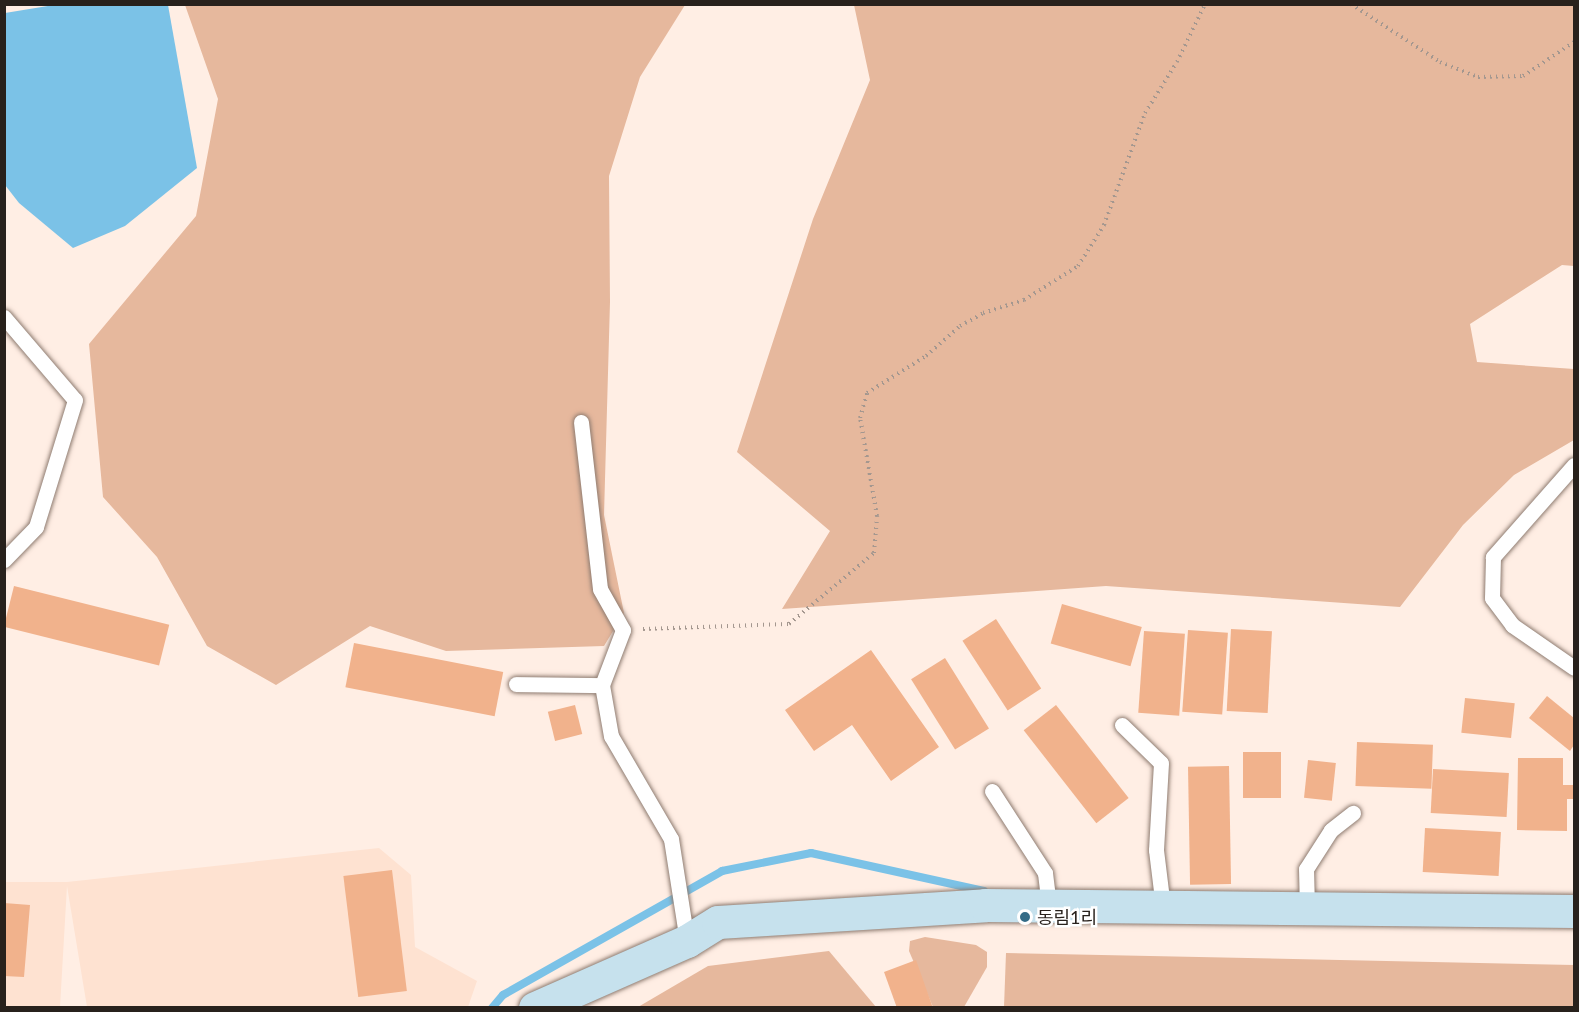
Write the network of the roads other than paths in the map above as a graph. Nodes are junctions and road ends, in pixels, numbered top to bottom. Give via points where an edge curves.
1 (4, 317) edge
2 (581, 422) dead end
3 (1575, 465) edge
4 (4, 560) edge
5 (1575, 668) edge
6 (516, 684) dead end
7 (602, 685) junction
8 (1122, 725) dead end
9 (992, 791) dead end
10 (1353, 813) dead end
11 (1049, 906) junction
12 (1163, 907) junction
13 (1571, 908) edge
14 (1307, 909) junction
15 (684, 927) junction
16 (535, 1008) edge

1 - 4 lane via 75,400 36,526
2 - 7 lane via 600,589 623,630
3 - 5 lane via 1493,557 1492,598 1512,625
6 - 7 lane
7 - 15 lane via 611,736 671,839
8 - 12 lane via 1161,763 1156,849
9 - 11 lane via 1045,873
10 - 14 lane via 1331,830 1306,868
11 - 12 street
11 - 15 street via 985,905
12 - 14 street
13 - 14 street
15 - 16 street

